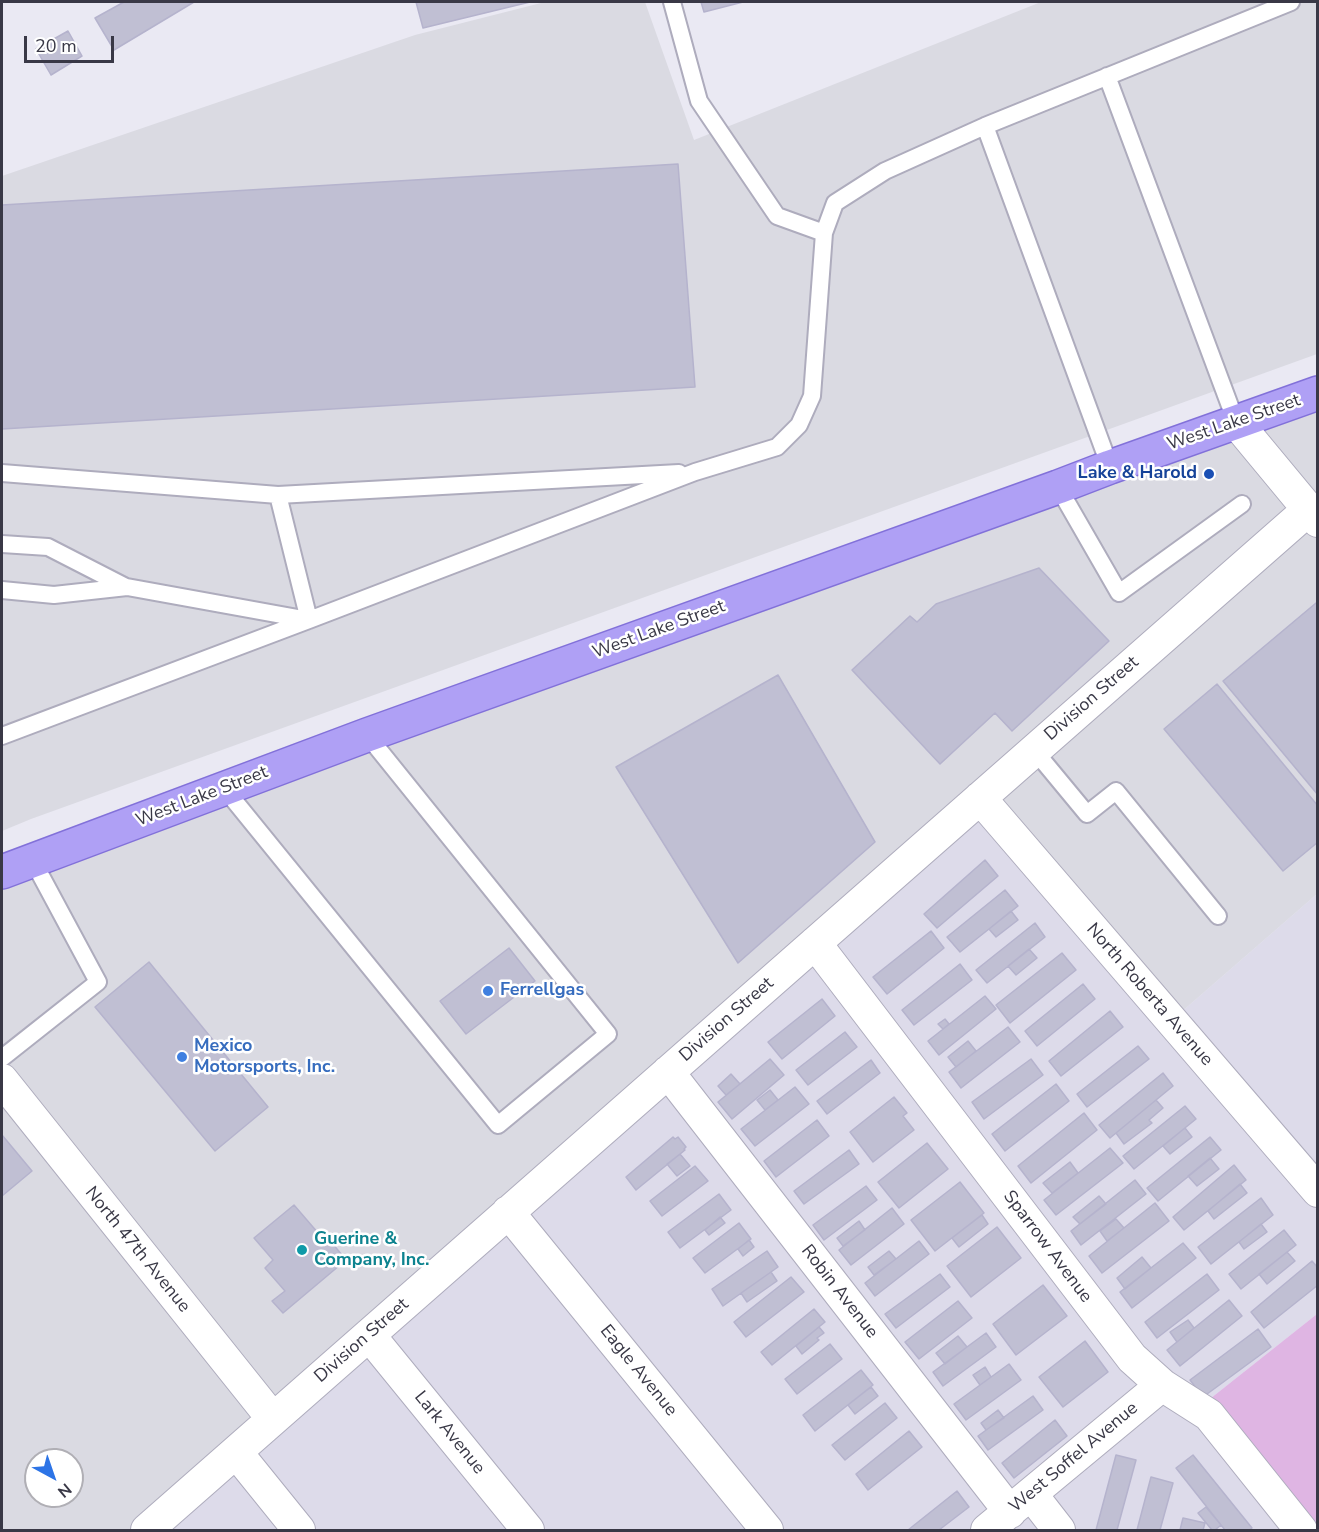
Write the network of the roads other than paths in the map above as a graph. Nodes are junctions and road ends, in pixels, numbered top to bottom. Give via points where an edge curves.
1 (672, 2) edge
2 (1291, 2) edge
3 (1107, 76) junction
4 (985, 126) junction
5 (824, 233) junction
6 (1317, 393) edge
7 (1236, 422) junction
8 (1110, 466) junction
9 (695, 472) junction
10 (2, 473) edge
11 (1058, 487) junction
12 (278, 495) junction
13 (1242, 504) dead end
14 (1313, 516) edge
15 (2, 544) edge
16 (127, 587) junction
17 (2, 590) edge
18 (309, 620) junction
19 (367, 735) junction
20 (2, 736) edge
21 (1034, 750) junction
22 (224, 788) junction
23 (980, 798) junction
24 (33, 861) junction
25 (2, 873) edge
26 (1218, 916) dead end
27 (815, 943) junction
28 (2, 1058) edge
29 (668, 1072) junction
30 (2, 1080) edge
31 (1317, 1191) edge
32 (508, 1212) junction
33 (369, 1335) junction
34 (1162, 1385) junction
35 (273, 1419) junction
36 (236, 1452) junction
37 (1009, 1512) edge
38 (147, 1530) edge
39 (299, 1530) edge
40 (528, 1530) edge
41 (767, 1530) edge
42 (1059, 1530) edge
43 (1301, 1530) edge

1 - 5 lane via 699,101 777,216
2 - 3 lane
3 - 4 lane
3 - 7 lane
4 - 5 lane via 885,171 836,203
4 - 8 lane
5 - 9 lane via 812,396 799,425 777,447
6 - 7 main road, West Lake Street
7 - 8 main road, West Lake Street
7 - 14 street
8 - 11 main road, West Lake Street
9 - 12 lane
9 - 18 lane
10 - 12 lane
11 - 13 lane via 1119,592
11 - 19 main road, West Lake Street
12 - 18 lane
14 - 21 street, Division Street
15 - 16 lane via 48,547
16 - 17 lane via 54,595
16 - 18 lane
18 - 20 lane
19 - 22 main road, West Lake Street
19 - 22 lane via 608,1034 498,1125
21 - 23 street, Division Street
21 - 26 lane via 1087,814 1116,790
22 - 24 main road, West Lake Street
23 - 27 street, Division Street
23 - 31 street, North Roberta Avenue
24 - 25 main road, West Lake Street
24 - 28 lane via 98,982
27 - 29 street, Division Street
27 - 34 street, Sparrow Avenue via 1132,1358
29 - 32 street, Division Street
29 - 37 street, Robin Avenue
30 - 35 street, North 47th Avenue
32 - 33 street, Division Street
32 - 41 street, Eagle Avenue
33 - 35 street, Division Street
33 - 40 street, Lark Avenue
34 - 37 street, West Soffel Avenue
34 - 43 street, Sparrow Avenue via 1209,1415
35 - 36 street, Division Street
36 - 38 street, Division Street
36 - 39 street
37 - 42 street, Robin Avenue

